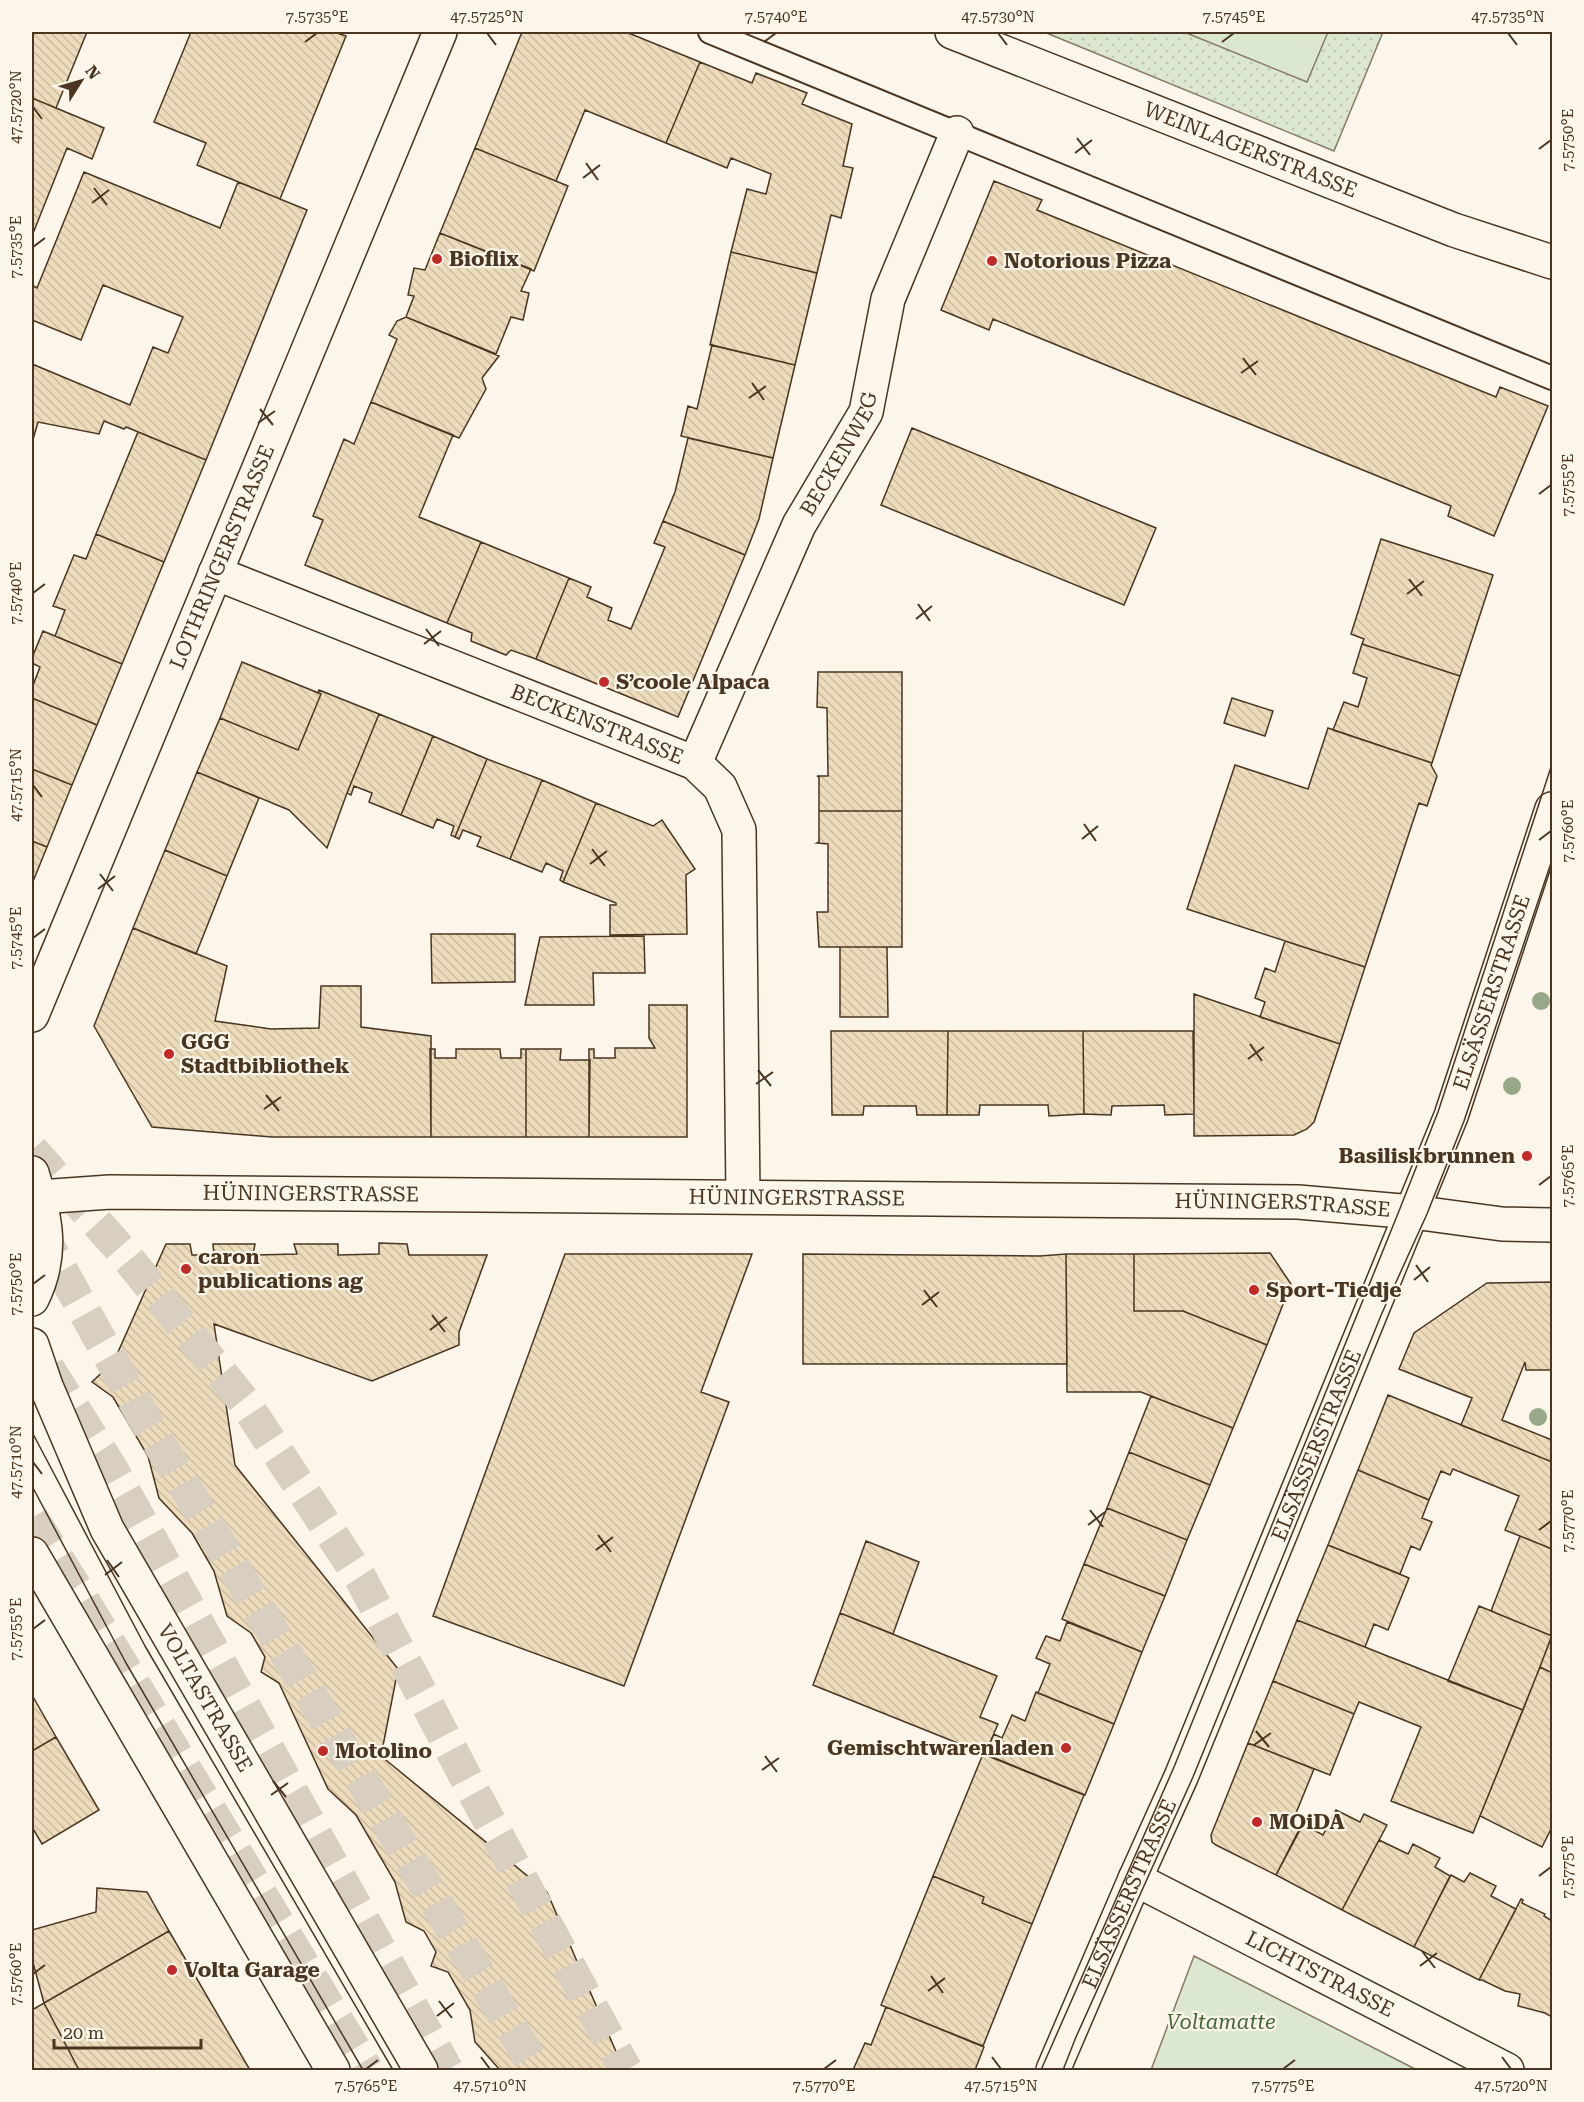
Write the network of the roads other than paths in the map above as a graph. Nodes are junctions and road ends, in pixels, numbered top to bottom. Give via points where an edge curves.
1 (440, 32) edge
2 (710, 32) edge
3 (952, 32) edge
4 (957, 133) junction
5 (1552, 262) edge
6 (1552, 378) edge
7 (215, 573) junction
8 (695, 763) junction
9 (1552, 809) edge
10 (32, 1015) edge
11 (35, 1185) edge
12 (743, 1197) junction
13 (1413, 1212) junction
14 (1552, 1224) edge
15 (32, 1299) edge
16 (32, 1345) edge
17 (32, 1554) edge
18 (1135, 1878) junction
19 (333, 2070) edge
20 (421, 2070) edge
21 (1053, 2070) edge
22 (1507, 2070) edge

1 - 7 main road, LOTHRINGERSTRASSE
2 - 4 lane
3 - 5 main road, WEINLAGERSTRASSE via 1454,230
4 - 6 lane
4 - 8 main road, BECKENWEG via 888,299 866,412 799,525
7 - 8 main road, BECKENSTRASSE
7 - 10 main road, LOTHRINGERSTRASSE
8 - 12 main road, BECKENSTRASSE via 720,787 739,830
9 - 13 main road, ELSÄSSERSTRASSE via 1455,1105
11 - 12 main road, HÜNINGERSTRASSE via 122,1192
11 - 15 main road via 47,1248
12 - 13 main road, HÜNINGERSTRASSE via 1298,1202
13 - 14 main road, HÜNINGERSTRASSE via 1502,1224
13 - 18 main road, ELSÄSSERSTRASSE via 1181,1777
16 - 20 main road, VOLTASTRASSE via 107,1529
17 - 19 main road
18 - 21 main road, ELSÄSSERSTRASSE
18 - 22 main road, LICHTSTRASSE

